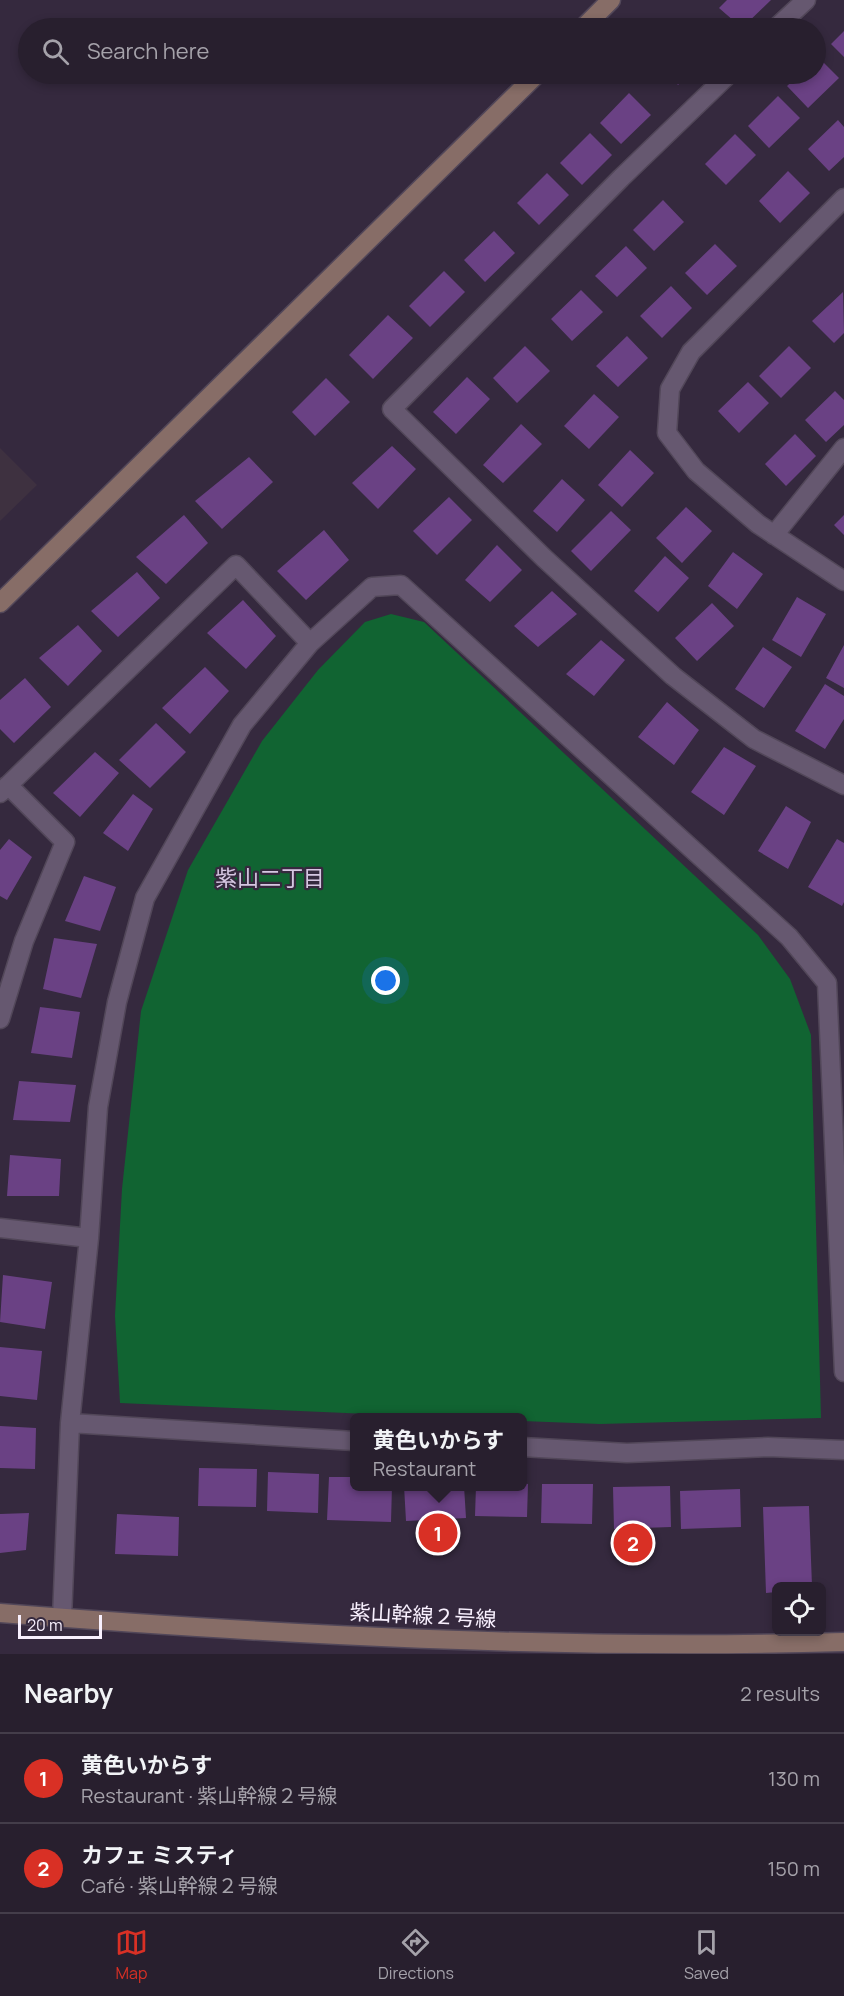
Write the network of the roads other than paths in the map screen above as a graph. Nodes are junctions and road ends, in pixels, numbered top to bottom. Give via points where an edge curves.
1 (611, 0) edge
2 (806, 0) edge
3 (593, 18) edge
4 (787, 18) edge
5 (527, 84) edge
6 (719, 84) edge
7 (844, 198) edge
8 (844, 448) edge
9 (774, 535) junction
10 (844, 581) edge
11 (0, 603) edge
12 (310, 643) junction
13 (844, 785) edge
14 (4, 789) edge
15 (0, 1019) edge
16 (0, 1228) edge
17 (89, 1238) junction
18 (844, 1372) edge
19 (70, 1422) junction
20 (350, 1441) edge
21 (527, 1447) edge
22 (844, 1450) edge
23 (0, 1614) edge
24 (62, 1618) junction
25 (844, 1642) edge
26 (507, 1648) edge

1 - 3 street
2 - 4 street
5 - 11 street
6 - 13 street via 392,409 544,558 674,676 754,739
7 - 9 street via 691,352 670,389 667,433 696,471
8 - 9 street
9 - 10 street
12 - 14 street via 236,565
12 - 17 street via 242,725 145,898 117,1002 98,1107
12 - 18 street via 372,586 401,585 789,938 827,983
14 - 15 street via 65,842 24,942
16 - 17 street
17 - 19 street
19 - 20 street
19 - 24 street
21 - 22 street via 627,1453 768,1447
23 - 24 street, 紫山幹線２号線
24 - 26 street, 紫山幹線２号線
25 - 26 street, 紫山幹線２号線

